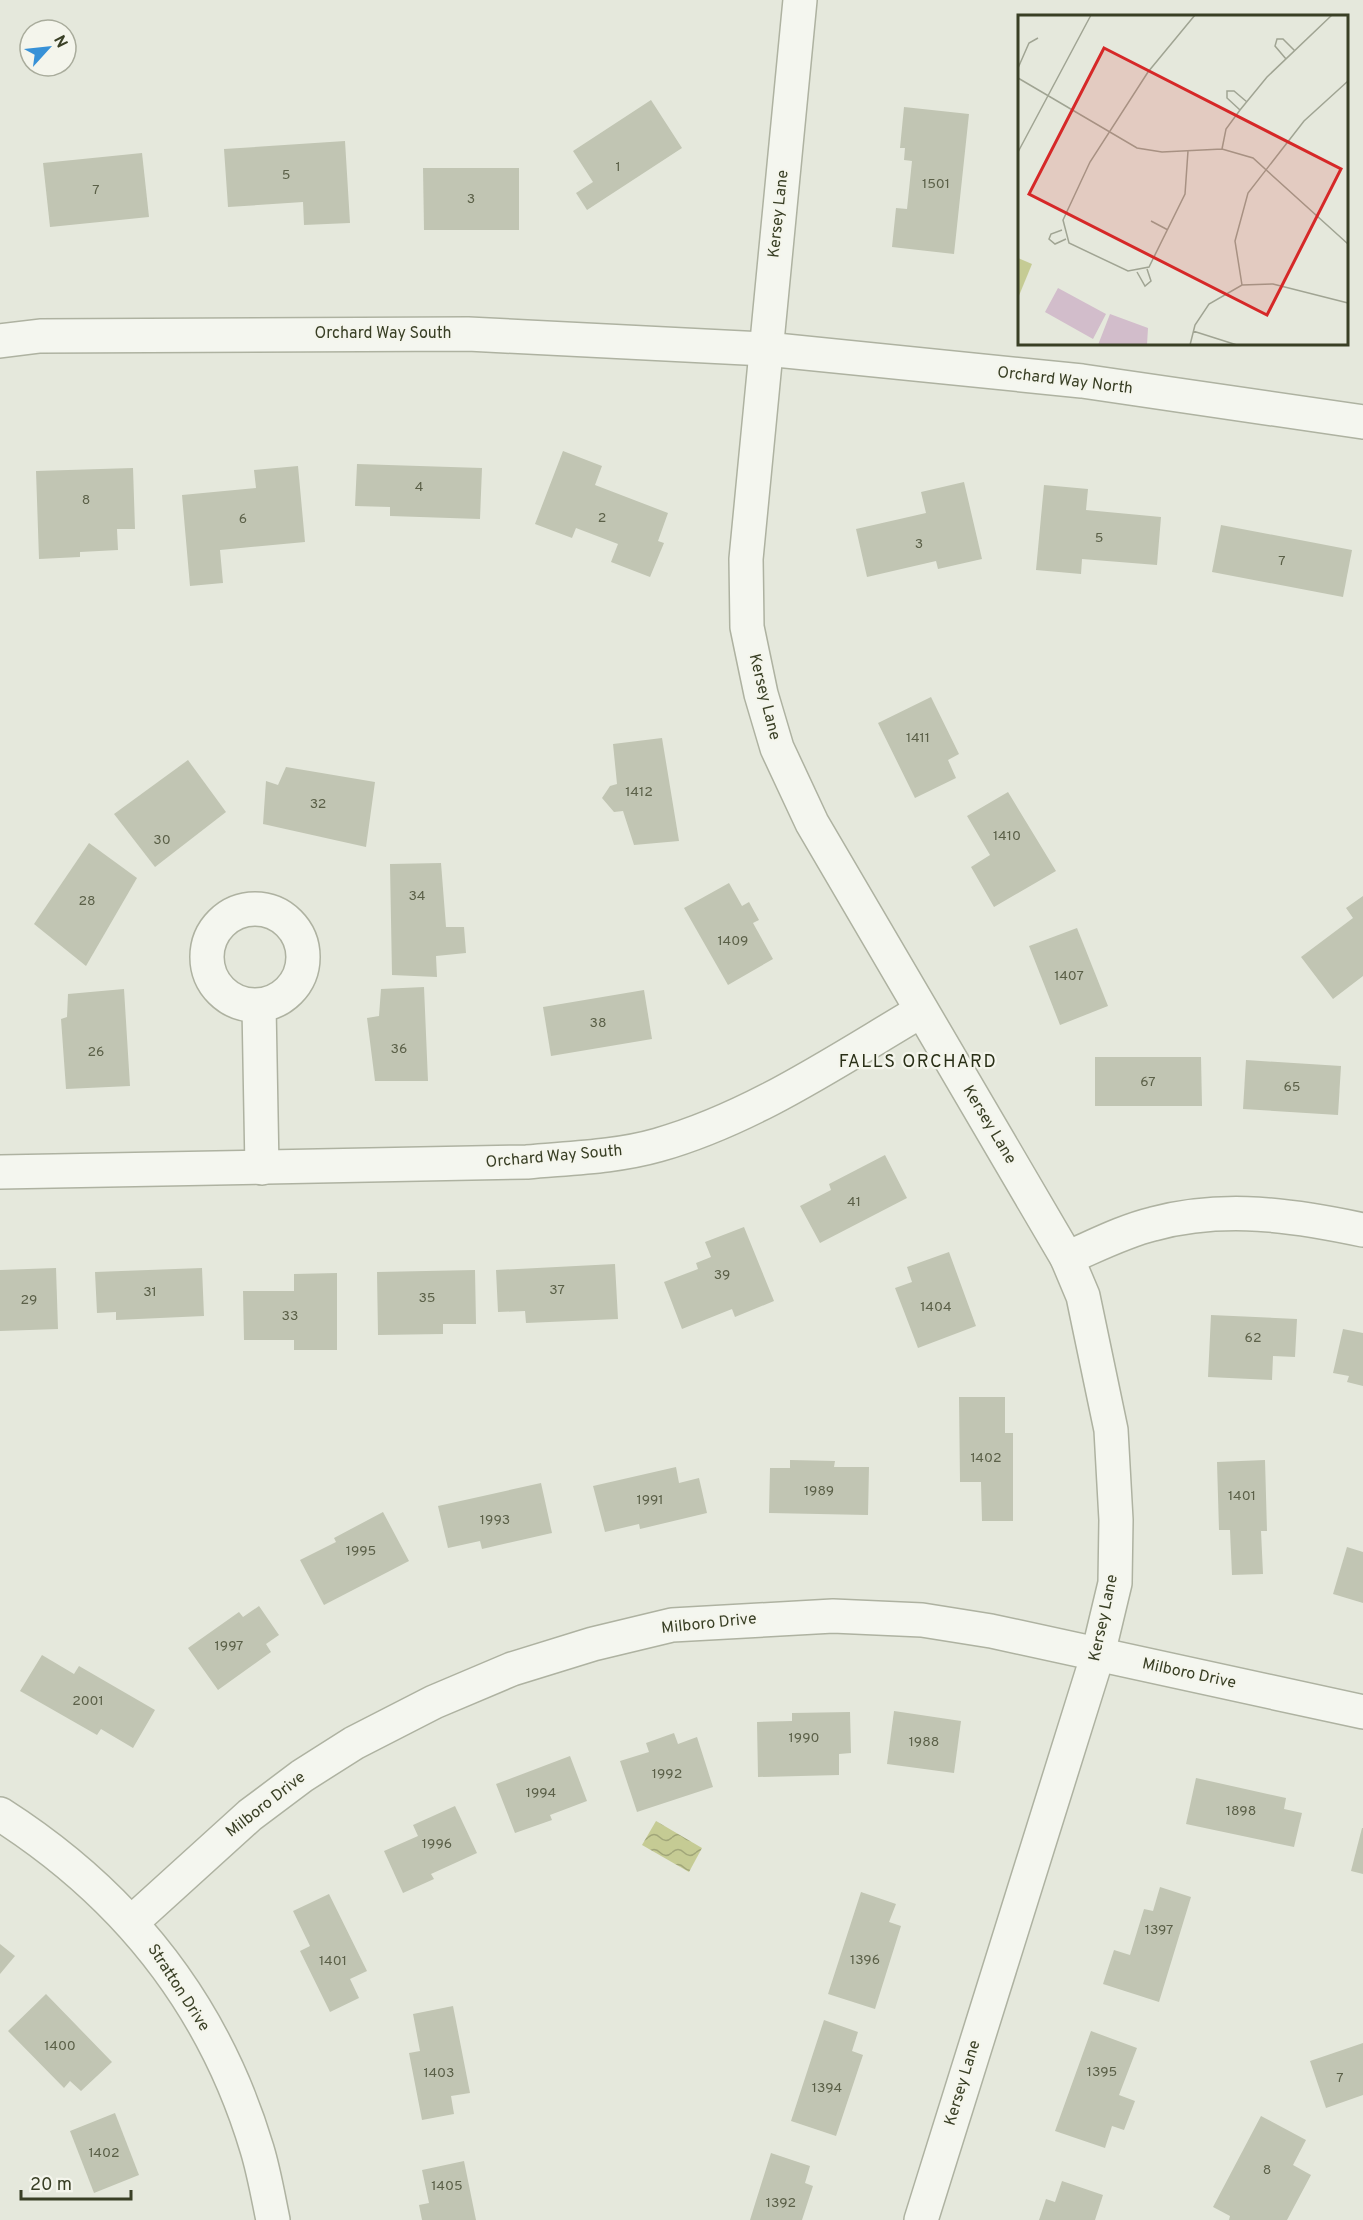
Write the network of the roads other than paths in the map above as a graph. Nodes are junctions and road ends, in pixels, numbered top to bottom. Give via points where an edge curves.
1 (800, 0) edge
2 (0, 341) edge
3 (766, 349) junction
4 (1363, 422) edge
5 (259, 1006) dead end
6 (921, 1011) junction
7 (262, 1168) junction
8 (0, 1172) edge
9 (1363, 1230) edge
10 (1067, 1258) junction
11 (1098, 1654) junction
12 (1363, 1712) edge
13 (0, 1814) edge
14 (132, 1922) junction
15 (273, 2220) edge
16 (921, 2220) edge

1 - 3 street, Kersey Lane
2 - 3 street, Orchard Way South via 40,336 468,334
3 - 4 street, Orchard Way North via 1082,381
3 - 6 street, Kersey Lane via 746,559 747,627 761,694 777,748 812,823
5 - 7 street
6 - 7 street, Orchard Way South via 777,1096 693,1134 655,1146 527,1162
6 - 10 street, Kersey Lane
7 - 8 street, Orchard Way South
9 - 10 street via 1269,1214 1223,1212 1151,1224
10 - 11 street, Kersey Lane via 1083,1296 1111,1430 1115,1582
11 - 12 street, Milboro Drive
11 - 14 street, Milboro Drive via 922,1620 833,1616 672,1625 593,1644 503,1673 434,1702 354,1743 250,1815
11 - 16 street, Kersey Lane
13 - 14 street, Stratton Drive via 59,1855
14 - 15 street, Stratton Drive via 169,1968 234,2084 257,2150

